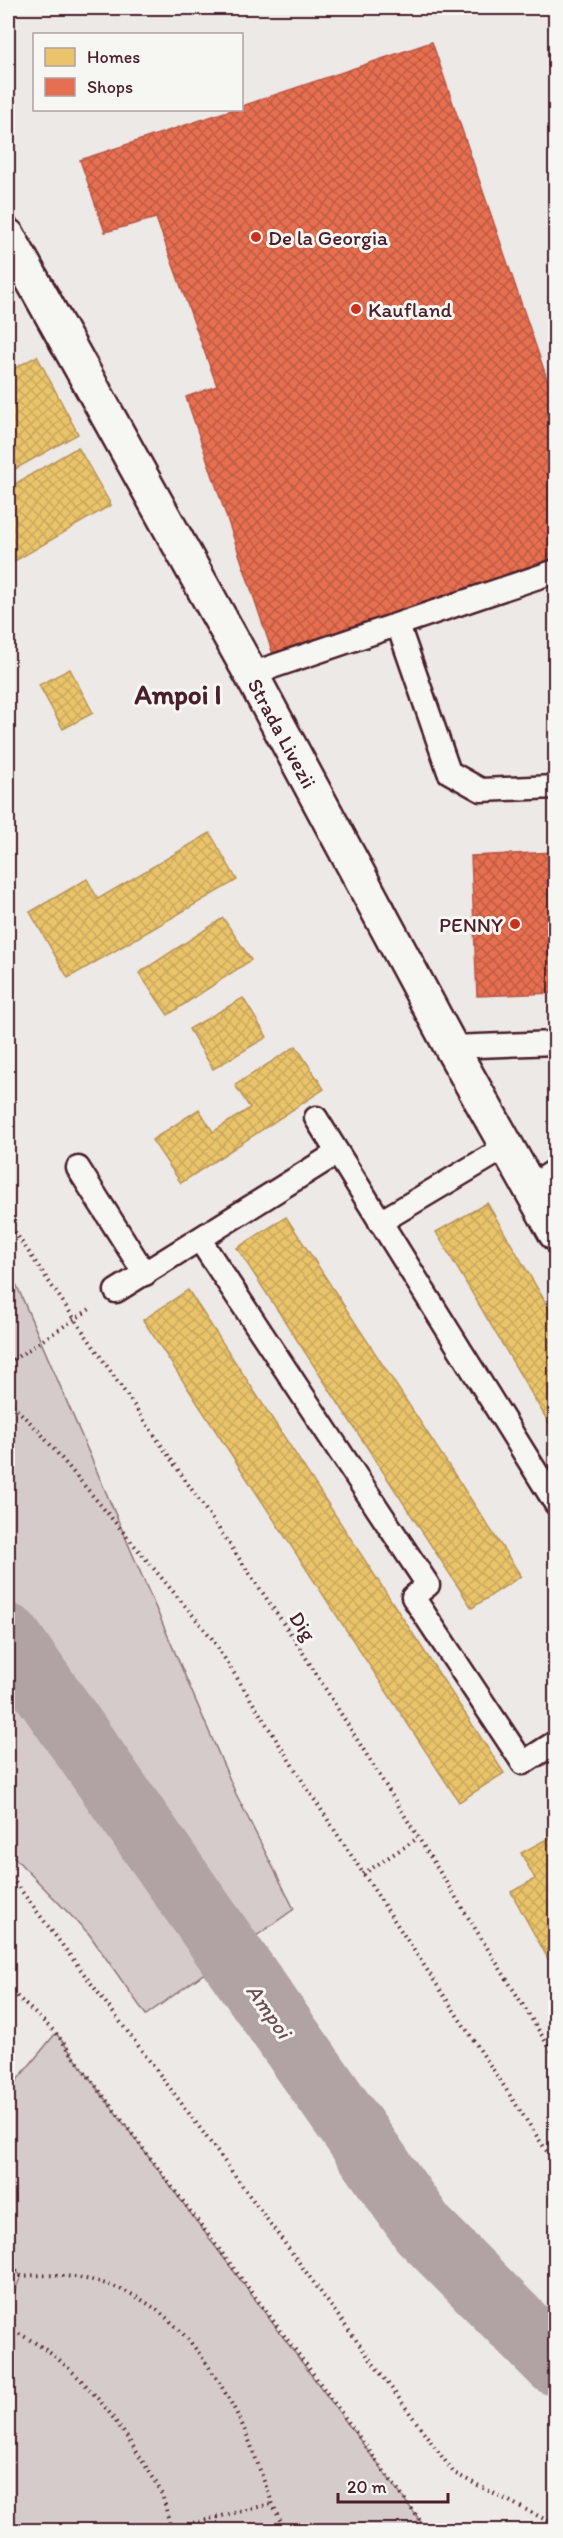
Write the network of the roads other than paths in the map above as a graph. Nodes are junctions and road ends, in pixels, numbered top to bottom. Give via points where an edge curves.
1 (10, 247) edge
2 (555, 571) edge
3 (398, 625) junction
4 (251, 674) junction
5 (555, 787) edge
6 (555, 1043) edge
7 (451, 1047) junction
8 (316, 1118) dead end
9 (506, 1147) junction
10 (337, 1153) junction
11 (78, 1167) dead end
12 (542, 1179) edge
13 (380, 1222) junction
14 (555, 1234) edge
15 (200, 1240) junction
16 (145, 1274) junction
17 (116, 1291) dead end
18 (555, 1504) edge
19 (555, 1742) edge

1 - 4 street, Strada Livezii
2 - 3 lane
3 - 4 lane
3 - 5 lane via 449,772 481,790
4 - 7 street, Strada Livezii
6 - 7 lane
7 - 9 street, Strada Livezii
8 - 10 lane
9 - 12 street, Strada Livezii
9 - 13 lane
10 - 13 lane
10 - 15 lane
11 - 16 lane
12 - 14 street, Strada Livezii
13 - 18 lane
15 - 16 lane
15 - 19 lane via 428,1585 413,1597 523,1763
16 - 17 lane

